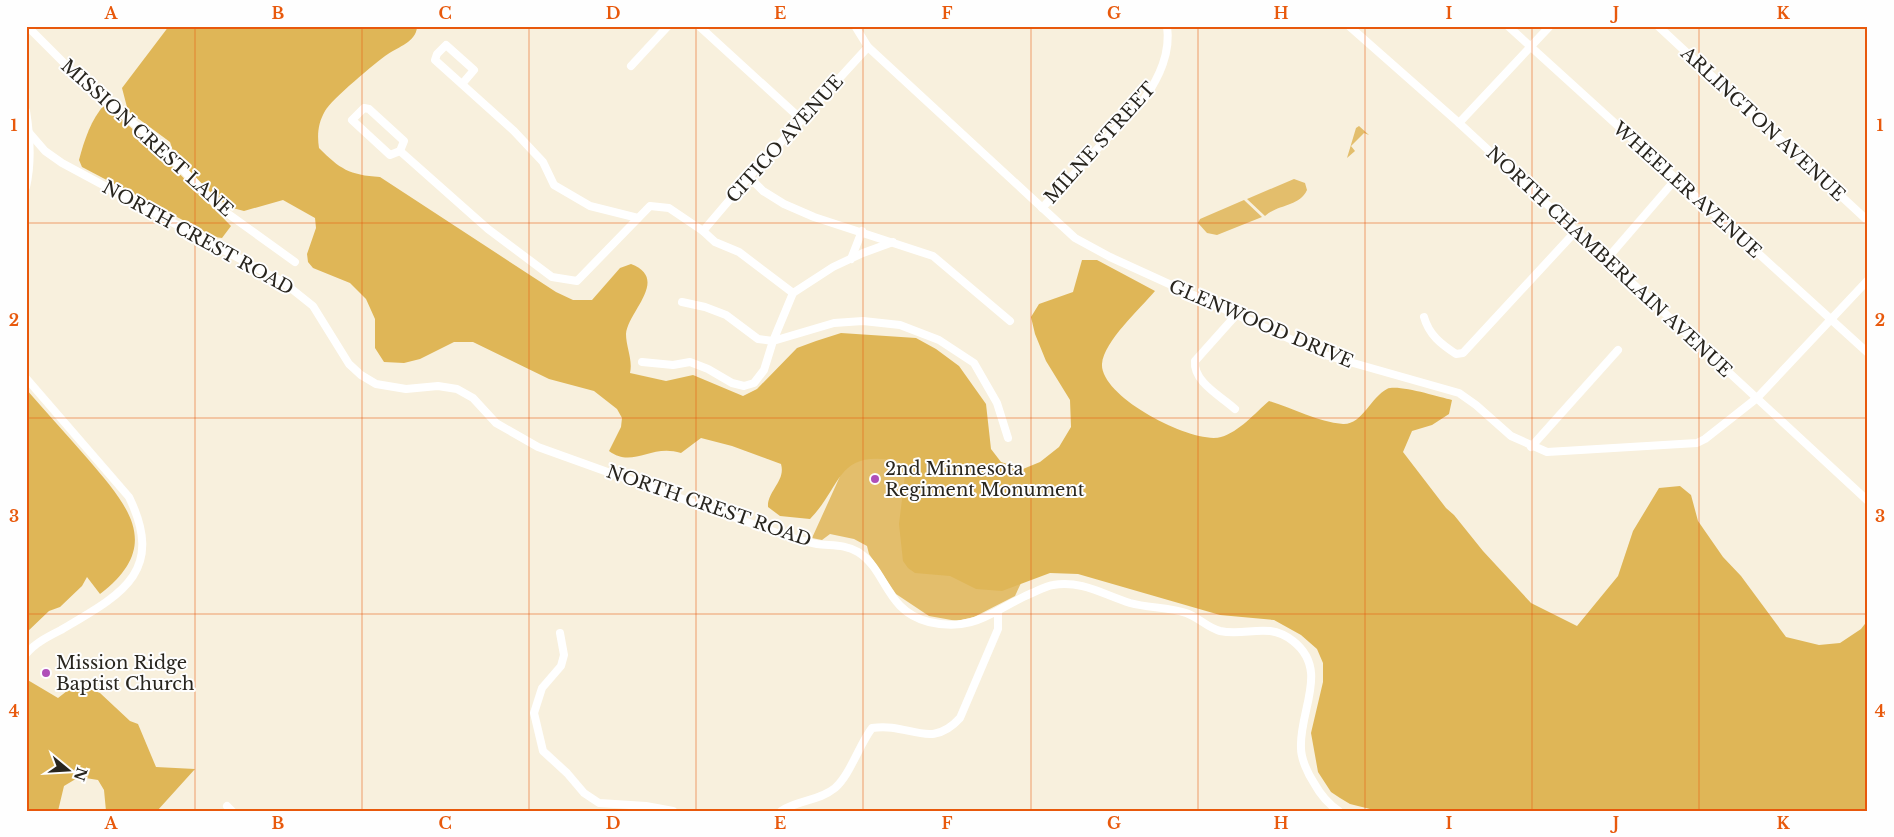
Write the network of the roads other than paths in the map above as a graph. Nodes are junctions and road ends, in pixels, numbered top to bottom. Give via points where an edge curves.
1 (27, 26) edge
2 (668, 26) edge
3 (699, 26) edge
4 (855, 26) edge
5 (1166, 26) edge
6 (1349, 26) edge
7 (1508, 26) edge
8 (1550, 26) edge
9 (1658, 26) edge
10 (868, 47) junction
11 (1530, 47) junction
12 (631, 66) dead end
13 (462, 84) junction
14 (26, 111) edge
15 (802, 120) junction
16 (1459, 123) junction
17 (28, 132) edge
18 (400, 151) junction
19 (748, 177) junction
20 (1676, 180) junction
21 (26, 187) edge
22 (1042, 208) junction
23 (638, 218) junction
24 (1868, 221) edge
25 (703, 231) junction
26 (862, 231) junction
27 (1575, 232) junction
28 (893, 242) junction
29 (851, 258) junction
30 (1606, 260) junction
31 (294, 262) dead end
32 (1868, 280) edge
33 (793, 293) junction
34 (682, 302) dead end
35 (1237, 314) junction
36 (1424, 317) dead end
37 (1830, 319) junction
38 (1010, 321) dead end
39 (773, 341) junction
40 (1618, 350) dead end
41 (1868, 352) edge
42 (642, 362) dead end
43 (26, 378) edge
44 (1756, 398) junction
45 (1235, 409) dead end
46 (1008, 438) dead end
47 (1531, 447) junction
48 (1867, 499) edge
49 (998, 612) junction
50 (560, 633) dead end
51 (27, 650) edge
52 (673, 811) edge
53 (781, 811) edge
54 (1339, 811) edge

1 - 31 street, MISSION CREST LANE via 82,81 152,139 220,208
2 - 12 street
3 - 15 street
4 - 10 street, GLENWOOD DRIVE
5 - 22 street, MILNE STREET via 1167,43 1158,79 1140,104
6 - 16 street, NORTH CHAMBERLAIN AVENUE
7 - 11 street, WHEELER AVENUE
8 - 11 street
9 - 24 street, ARLINGTON AVENUE
10 - 15 street, CITICO AVENUE
10 - 22 street, GLENWOOD DRIVE
11 - 16 street
11 - 20 street, WHEELER AVENUE
13 - 13 street via 474,70 446,45 435,60
13 - 23 street via 543,162 554,184 590,206
14 - 17 street
15 - 19 street, CITICO AVENUE
16 - 27 street, NORTH CHAMBERLAIN AVENUE
17 - 21 street via 29,175
17 - 49 street, NORTH CREST ROAD via 45,151 62,163 283,282 313,306 349,364 376,384 406,390 438,386 457,389 473,398 496,422 538,447 780,534 858,552 868,561 893,599 908,613 929,622 961,626
18 - 18 street via 404,141 369,109 364,108 352,120 390,155
18 - 23 street via 488,229 552,277 577,281
19 - 25 street, CITICO AVENUE
19 - 26 street via 784,204
20 - 30 street
20 - 37 street, WHEELER AVENUE
22 - 35 street, GLENWOOD DRIVE via 1075,238 1110,258
23 - 25 street via 650,206 669,208
25 - 33 street via 715,242 739,252
26 - 28 street
26 - 29 street
27 - 30 street, NORTH CHAMBERLAIN AVENUE
27 - 36 street via 1463,353 1456,354 1438,342
28 - 29 street
28 - 38 street via 933,256
29 - 33 street
30 - 44 street, NORTH CHAMBERLAIN AVENUE
32 - 37 street, GLENWOOD DRIVE
33 - 39 street
34 - 39 street via 726,315 758,339
35 - 45 street via 1195,361 1194,370 1198,378
35 - 47 street, GLENWOOD DRIVE via 1325,356 1459,393 1511,436
37 - 41 street, WHEELER AVENUE
37 - 44 street, GLENWOOD DRIVE
39 - 42 street via 764,370 754,383 744,386 732,384 690,362 673,365
39 - 46 street via 834,323 863,321 900,326 938,340 974,363 997,403
40 - 47 street
43 - 51 street via 129,497 143,534 140,563 128,584 112,598
44 - 47 street, GLENWOOD DRIVE via 1697,443 1547,452
44 - 48 street, NORTH CHAMBERLAIN AVENUE
49 - 53 street via 998,630 960,718 950,729 936,736 886,726 872,728 835,788 812,801 788,806
49 - 54 street, NORTH CREST ROAD via 1024,596 1052,585 1076,584 1130,603 1186,613 1217,630 1230,633 1268,629 1292,640 1312,666 1313,679 1300,750 1309,776 1321,796
50 - 52 street via 564,655 561,666 542,688 534,713 543,751 584,793 599,802

